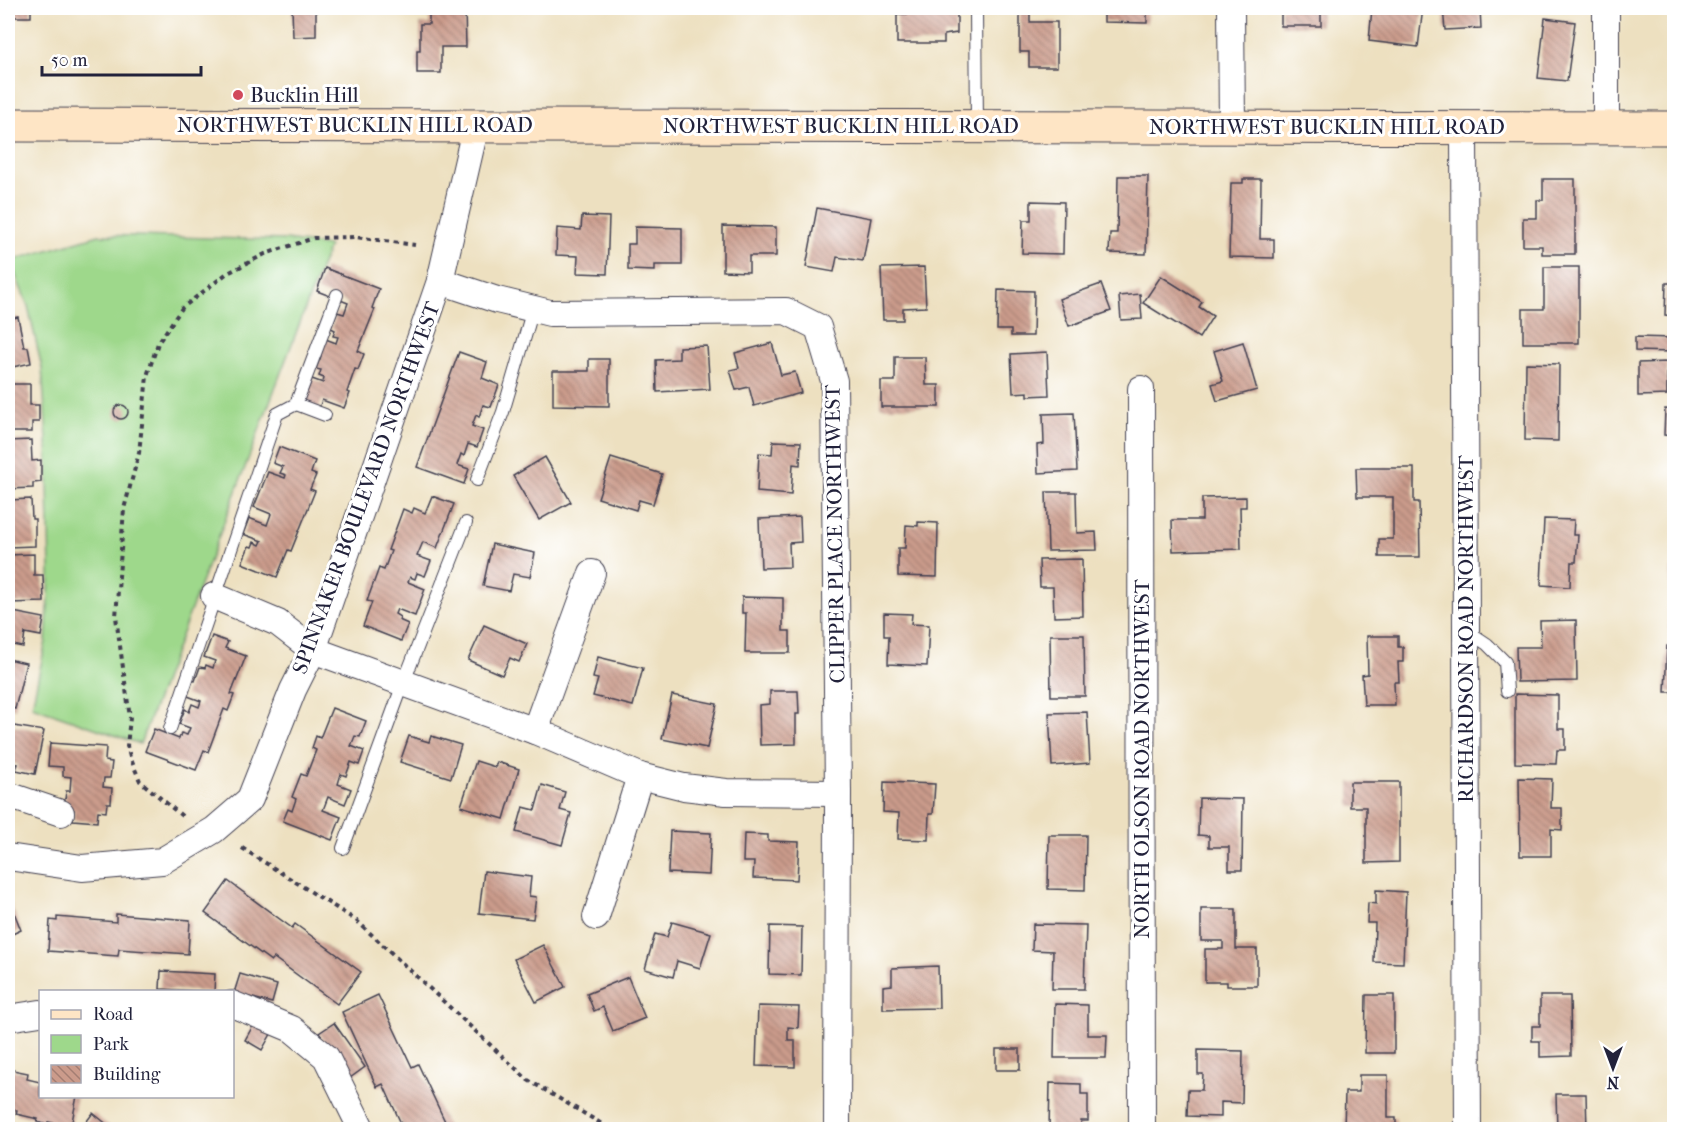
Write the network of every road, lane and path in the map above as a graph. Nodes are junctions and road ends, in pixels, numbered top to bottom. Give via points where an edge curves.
1 (976, 8) edge
2 (1231, 8) edge
3 (1606, 8) edge
4 (8, 125) edge
5 (476, 125) junction
6 (977, 126) junction
7 (1232, 127) junction
8 (1464, 128) junction
9 (1606, 128) junction
10 (1674, 128) edge
11 (415, 244) dead end
12 (440, 281) junction
13 (337, 295) dead end
14 (533, 309) junction
15 (1141, 388) dead end
16 (296, 404) junction
17 (325, 415) dead end
18 (477, 480) dead end
19 (466, 523) dead end
20 (591, 573) dead end
21 (214, 596) junction
22 (1466, 629) junction
23 (313, 650) junction
24 (403, 684) junction
25 (1507, 691) dead end
26 (170, 729) dead end
27 (535, 731) junction
28 (640, 776) junction
29 (838, 793) junction
30 (8, 795) edge
31 (61, 813) dead end
32 (182, 816) dead end
33 (242, 849) dead end
34 (343, 849) dead end
35 (8, 857) edge
36 (596, 917) dead end
37 (234, 1005) edge
38 (39, 1013) edge
39 (8, 1018) edge
40 (362, 1130) edge
41 (612, 1130) edge
42 (837, 1130) edge
43 (1142, 1130) edge
44 (1467, 1130) edge

1 - 6 lane
2 - 7 street
3 - 9 street
4 - 5 main road, NORTHWEST BUCKLIN HILL ROAD
5 - 6 main road, NORTHWEST BUCKLIN HILL ROAD
5 - 12 street, SPINNAKER BOULEVARD NORTHWEST
6 - 7 main road, NORTHWEST BUCKLIN HILL ROAD
7 - 8 main road, NORTHWEST BUCKLIN HILL ROAD
8 - 9 main road, NORTHWEST BUCKLIN HILL ROAD
8 - 22 street, RICHARDSON ROAD NORTHWEST
9 - 10 main road, NORTHWEST BUCKLIN HILL ROAD
11 - 32 path via 355,237 314,238 265,254 226,274 183,308 158,343 147,376 139,453 124,509 116,617 130,718 129,757 140,781
12 - 14 street, CLIPPER PLACE NORTHWEST
12 - 23 street, SPINNAKER BOULEVARD NORTHWEST
13 - 16 lane
14 - 18 lane via 503,412
14 - 29 street, CLIPPER PLACE NORTHWEST via 550,313 786,311 818,327 834,381
15 - 43 street, NORTH OLSON ROAD NORTHWEST
16 - 17 lane
16 - 21 lane via 277,414
19 - 24 lane
20 - 27 street
21 - 23 street via 278,623
21 - 26 lane
22 - 25 lane via 1505,662
22 - 44 street, RICHARDSON ROAD NORTHWEST
23 - 24 street
23 - 35 street, SPINNAKER BOULEVARD NORTHWEST via 250,799 214,830 162,861 82,868
24 - 27 street
24 - 34 lane
27 - 28 street
28 - 29 street via 726,792
28 - 36 street
29 - 42 street, CLIPPER PLACE NORTHWEST
30 - 31 street
33 - 41 path via 357,921 528,1080
37 - 40 street via 292,1029 326,1057
38 - 39 street

